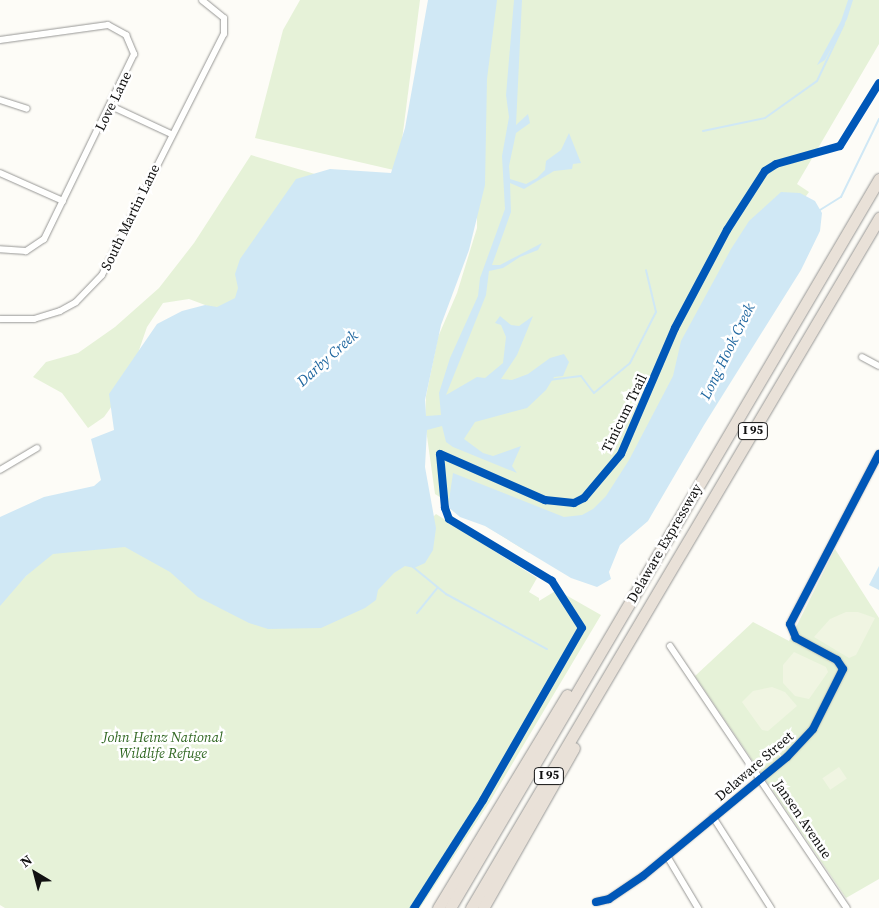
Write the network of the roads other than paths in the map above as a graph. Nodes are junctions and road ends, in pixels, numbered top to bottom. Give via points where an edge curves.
1 (202, 0) edge
2 (0, 40) edge
3 (0, 100) edge
4 (111, 106) junction
5 (27, 110) dead end
6 (171, 134) junction
7 (0, 173) edge
8 (879, 179) edge
9 (63, 201) junction
10 (879, 218) edge
11 (0, 249) edge
12 (0, 320) edge
13 (862, 357) dead end
14 (879, 366) edge
15 (37, 448) dead end
16 (879, 454) edge
17 (1, 467) edge
18 (630, 601) junction
19 (628, 644) junction
20 (670, 646) dead end
21 (761, 778) junction
22 (713, 818) junction
23 (667, 856) junction
24 (450, 888) junction
25 (596, 902) dead end
26 (434, 908) edge
27 (438, 908) edge
28 (450, 908) edge
29 (471, 908) edge
30 (483, 908) edge
31 (698, 908) edge
32 (771, 908) edge
33 (847, 908) edge

1 - 6 street, South Martin Lane via 218,10 226,27
2 - 4 street, Love Lane via 102,25 117,28 129,40 134,54
3 - 5 street
4 - 6 street
4 - 9 street, Love Lane
6 - 12 street, South Martin Lane via 107,266 94,285 76,302 51,315
7 - 9 street
8 - 18 highway, Delaware Expressway / I 95
9 - 11 street, Love Lane via 44,239 36,246 21,252
10 - 19 highway, Delaware Expressway / I 95
13 - 14 street
15 - 17 street
16 - 21 street, Delaware Street via 790,627 796,638 839,662 842,674 806,739
18 - 24 highway via 546,727
18 - 28 highway, Delaware Expressway / I 95
19 - 29 highway, Delaware Expressway / I 95
19 - 30 highway via 597,707
20 - 21 street, Jansen Avenue
21 - 22 street, Delaware Street
21 - 33 street, Jansen Avenue
22 - 23 street, Delaware Street
22 - 32 street
23 - 25 street, Delaware Street via 609,899
23 - 31 street
24 - 26 highway
24 - 27 highway

